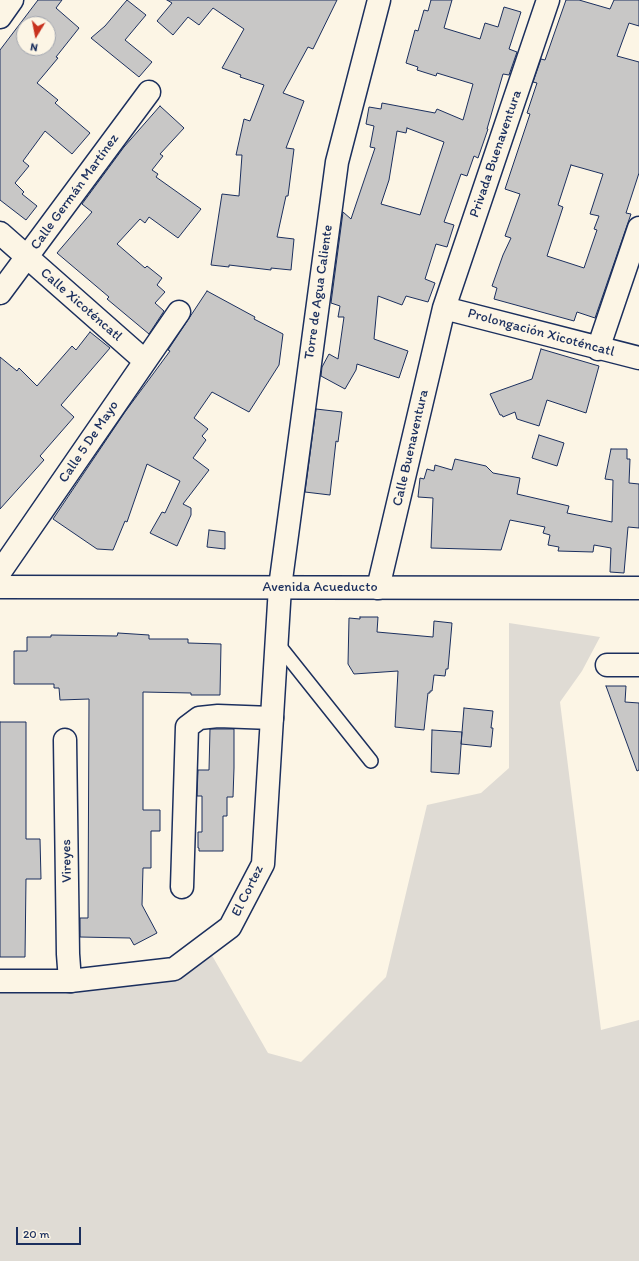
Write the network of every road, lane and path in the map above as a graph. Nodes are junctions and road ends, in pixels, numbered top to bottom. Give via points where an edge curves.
1 (12, 0) edge
2 (379, 0) edge
3 (548, 0) edge
4 (0, 17) edge
5 (149, 92) dead end
6 (639, 228) edge
7 (0, 233) edge
8 (27, 257) junction
9 (0, 293) edge
10 (444, 308) junction
11 (179, 312) dead end
12 (598, 349) junction
13 (639, 358) edge
14 (145, 361) junction
15 (0, 572) edge
16 (0, 587) edge
17 (280, 587) junction
18 (378, 588) junction
19 (639, 588) edge
20 (277, 643) junction
21 (607, 665) dead end
22 (639, 665) edge
23 (272, 718) junction
24 (65, 740) dead end
25 (371, 761) dead end
26 (182, 887) dead end
27 (0, 981) edge
28 (70, 981) junction

1 - 4 street
2 - 17 street, Torre de Agua Caliente via 337,162
3 - 10 street, Privada Buenaventura
5 - 8 street, Calle Germán Martínez
6 - 12 street
7 - 8 street, Calle Xicoténcatl
8 - 9 street, Calle Germán Martínez
8 - 14 street, Calle Xicoténcatl
10 - 12 street, Prolongación Xicoténcatl
10 - 18 street, Calle Buenaventura
11 - 14 street, Calle 5 De Mayo
12 - 13 street, Prolongación Xicoténcatl
14 - 15 street, Calle 5 De Mayo
16 - 17 street, Avenida Acueducto
17 - 18 street, Avenida Acueducto
17 - 20 street, El Cortez
18 - 19 street, Avenida Acueducto
20 - 23 street, El Cortez
20 - 25 lane
21 - 22 street
23 - 26 street via 199,718 187,727
23 - 28 street, El Cortez via 263,864 230,927 174,969
24 - 28 street, Vireyes
27 - 28 street, El Cortez

